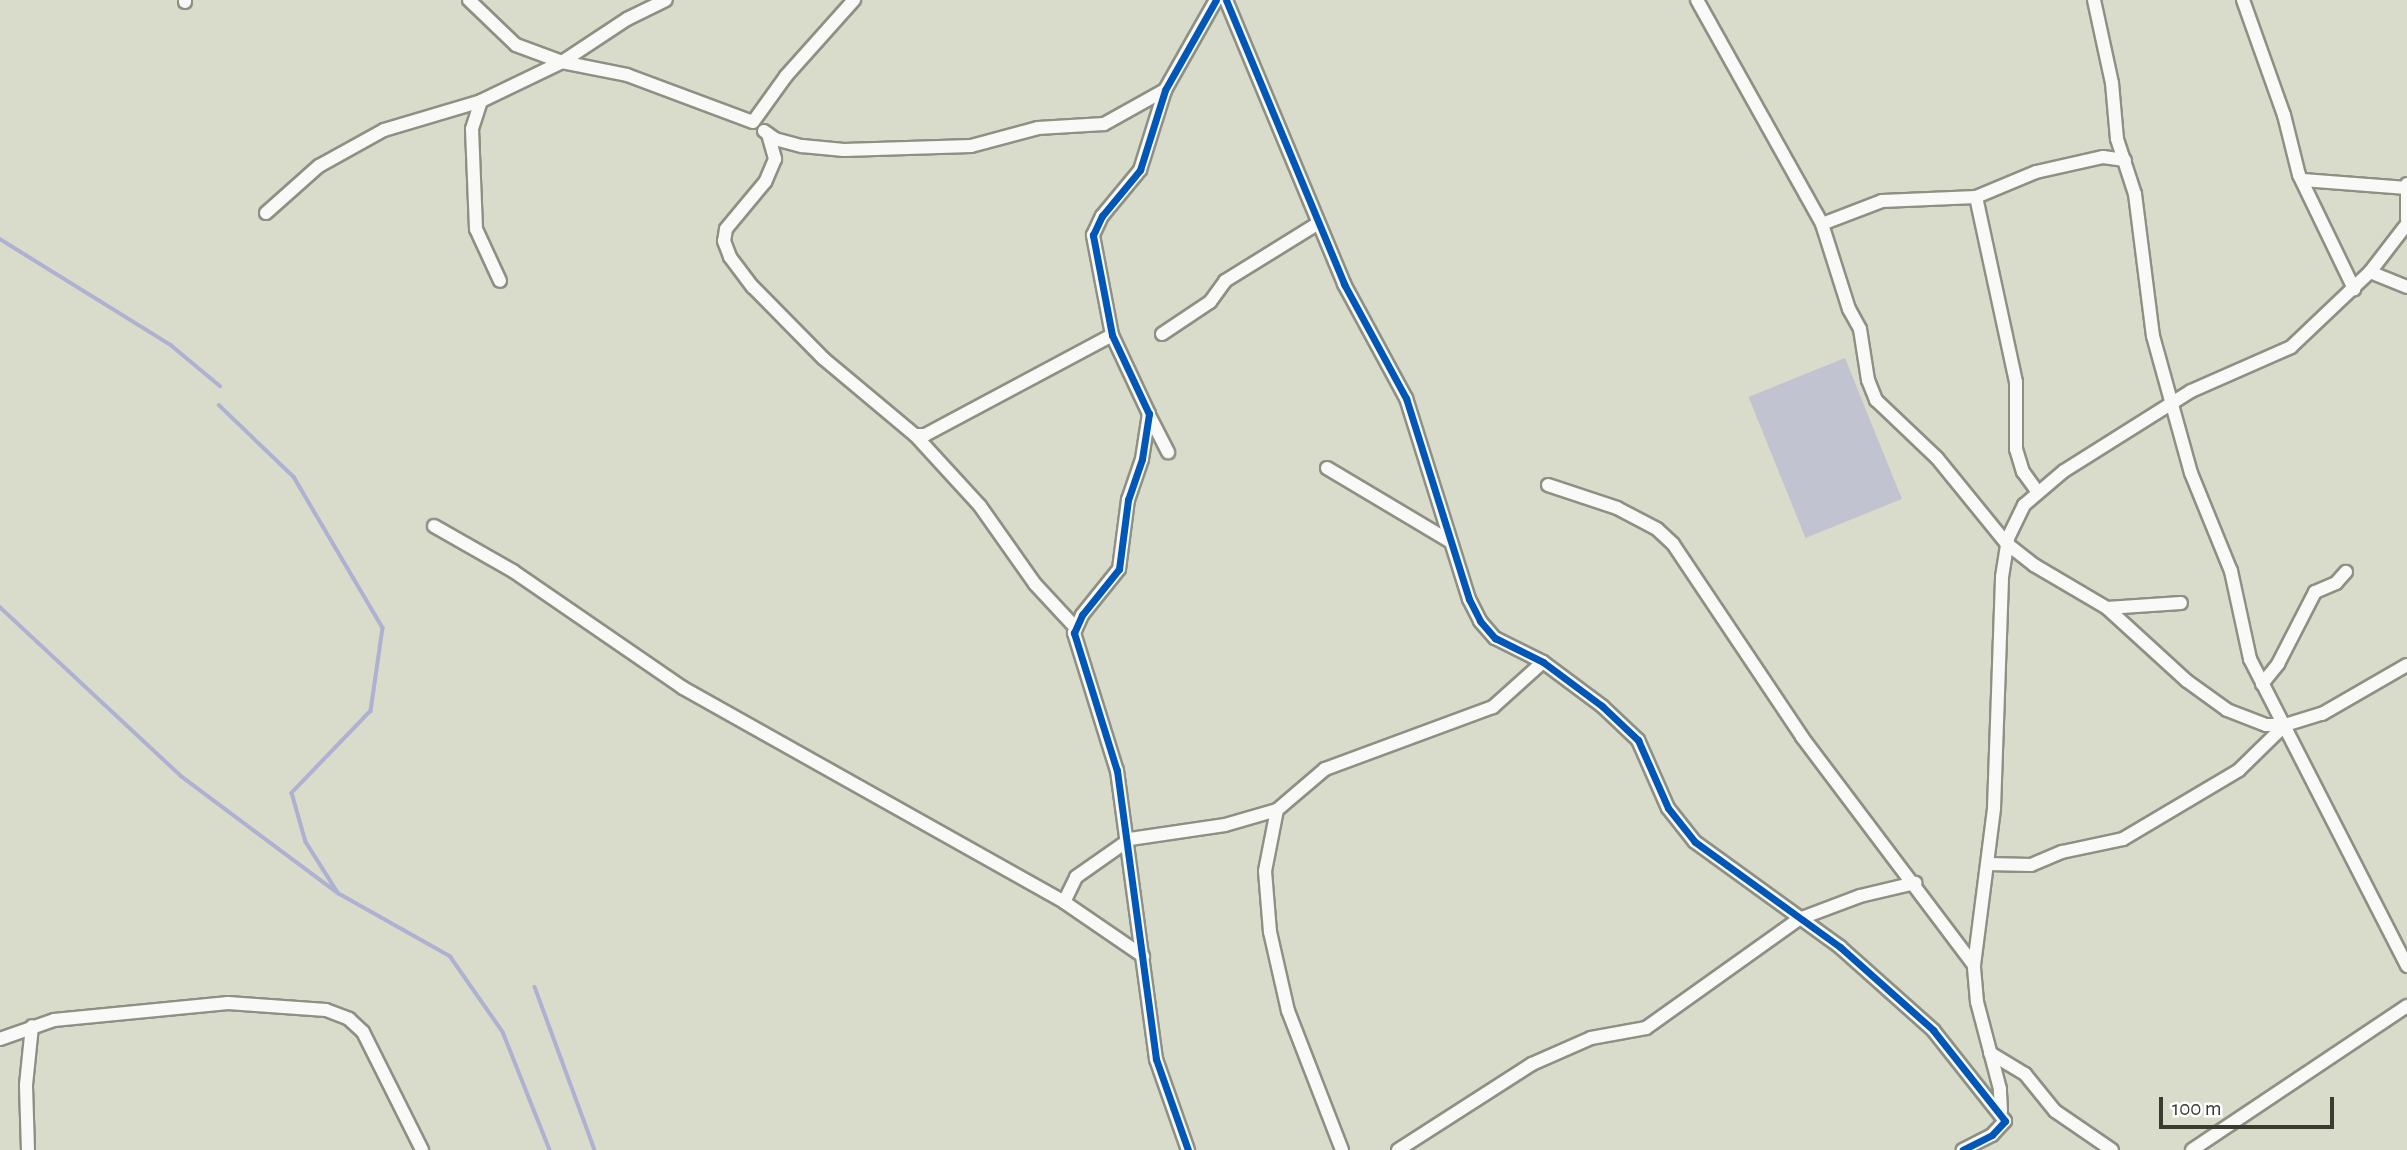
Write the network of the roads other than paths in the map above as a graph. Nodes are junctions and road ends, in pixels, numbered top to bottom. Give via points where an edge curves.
1 (469, 0) edge
2 (666, 0) edge
3 (853, 0) edge
4 (1216, 0) edge
5 (1226, 0) edge
6 (2094, 0) edge
7 (2244, 0) edge
8 (1702, 3) edge
9 (562, 62) junction
10 (1165, 90) junction
11 (481, 101) junction
12 (753, 122) junction
13 (768, 134) junction
14 (2125, 160) junction
15 (2303, 180) junction
16 (2407, 186) edge
17 (1976, 197) junction
18 (266, 213) dead end
19 (2407, 219) edge
20 (1317, 224) junction
21 (1822, 224) junction
22 (2407, 224) edge
23 (2370, 272) junction
24 (500, 281) dead end
25 (2407, 287) edge
26 (2354, 289) junction
27 (1163, 334) dead end
28 (1112, 335) junction
29 (2171, 405) junction
30 (1149, 414) junction
31 (915, 435) junction
32 (1168, 452) dead end
33 (1327, 468) dead end
34 (1548, 485) dead end
35 (2037, 491) junction
36 (434, 526) dead end
37 (1451, 542) junction
38 (2006, 543) junction
39 (2346, 572) dead end
40 (2182, 603) dead end
41 (2107, 608) junction
42 (1075, 627) junction
43 (1543, 662) junction
44 (2407, 664) edge
45 (2262, 684) junction
46 (2285, 725) junction
47 (1277, 810) junction
48 (1130, 839) junction
49 (1988, 864) junction
50 (1915, 883) junction
51 (1064, 902) junction
52 (1799, 919) junction
53 (1143, 956) junction
54 (1974, 965) junction
55 (2407, 966) edge
56 (2407, 1006) edge
57 (32, 1026) junction
58 (0, 1039) edge
59 (1990, 1053) junction
60 (2001, 1111) junction
61 (2200, 1148) edge
62 (28, 1150) edge
63 (422, 1150) edge
64 (1188, 1150) edge
65 (1342, 1150) edge
66 (1398, 1150) edge
67 (1963, 1150) edge
68 (2112, 1150) edge

1 - 9 street via 516,45
2 - 9 street via 627,19
3 - 12 street via 786,76
4 - 10 street
5 - 20 street
6 - 14 street via 2112,83 2117,139
7 - 15 street
8 - 21 street
9 - 11 street
9 - 12 street via 627,75
10 - 13 street via 1104,124 1038,128 971,146 844,150 802,146
10 - 28 street via 1140,170 1093,235
11 - 18 street via 384,130 319,166
11 - 24 street via 472,129 476,229
12 - 13 street
13 - 31 street via 775,159 765,182 726,229 725,247 753,287 824,359
14 - 17 street via 2103,157 2036,172
14 - 29 street via 2144,253 2153,337
15 - 16 street
15 - 26 street
16 - 19 street
17 - 21 street via 1882,201
17 - 35 street via 2016,382 2016,449 2023,472
20 - 27 street via 1225,281 1210,302
20 - 37 street via 1406,398
21 - 38 street via 1849,309 1860,329 1876,400 1930,451
22 - 23 street
23 - 25 street
23 - 26 street
26 - 29 street via 2291,346 2190,391
28 - 30 street
28 - 31 street via 925,435
29 - 35 street
29 - 45 street via 2191,472 2231,571 2244,641
30 - 32 street
30 - 42 street via 1142,459 1128,500 1119,569
31 - 42 street via 980,506 1035,584
33 - 37 street
34 - 50 street via 1617,508 1664,534 1802,737
35 - 38 street via 2024,505
36 - 51 street via 513,571 682,688
37 - 43 street via 1469,599 1488,632
38 - 41 street
38 - 49 street
39 - 45 street via 2336,583 2315,592 2278,664
40 - 41 street
41 - 46 street via 2187,681 2227,710 2266,725
42 - 48 street via 1076,644 1117,771
43 - 47 street via 1493,707 1419,738 1340,762 1315,775
43 - 52 street via 1638,740 1668,808 1695,842
44 - 46 street via 2322,714
45 - 46 street
46 - 49 street via 2239,770 2123,839 2062,852 2031,865
46 - 55 street
47 - 48 street via 1225,825
47 - 65 street via 1265,871 1270,932 1288,1011
48 - 51 street via 1076,877
48 - 53 street
49 - 54 street
50 - 52 street via 1860,896
50 - 54 street
51 - 53 street
52 - 60 street via 1840,947 1930,1028 1985,1098
52 - 66 street via 1646,1028 1591,1038 1532,1063
53 - 64 street via 1156,1059
54 - 59 street
56 - 61 street
57 - 58 street
57 - 62 street via 26,1086
57 - 63 street via 228,1003 326,1010 349,1019 363,1032
59 - 60 street
59 - 68 street via 2025,1074 2055,1111
60 - 67 street via 2005,1121 1992,1135

